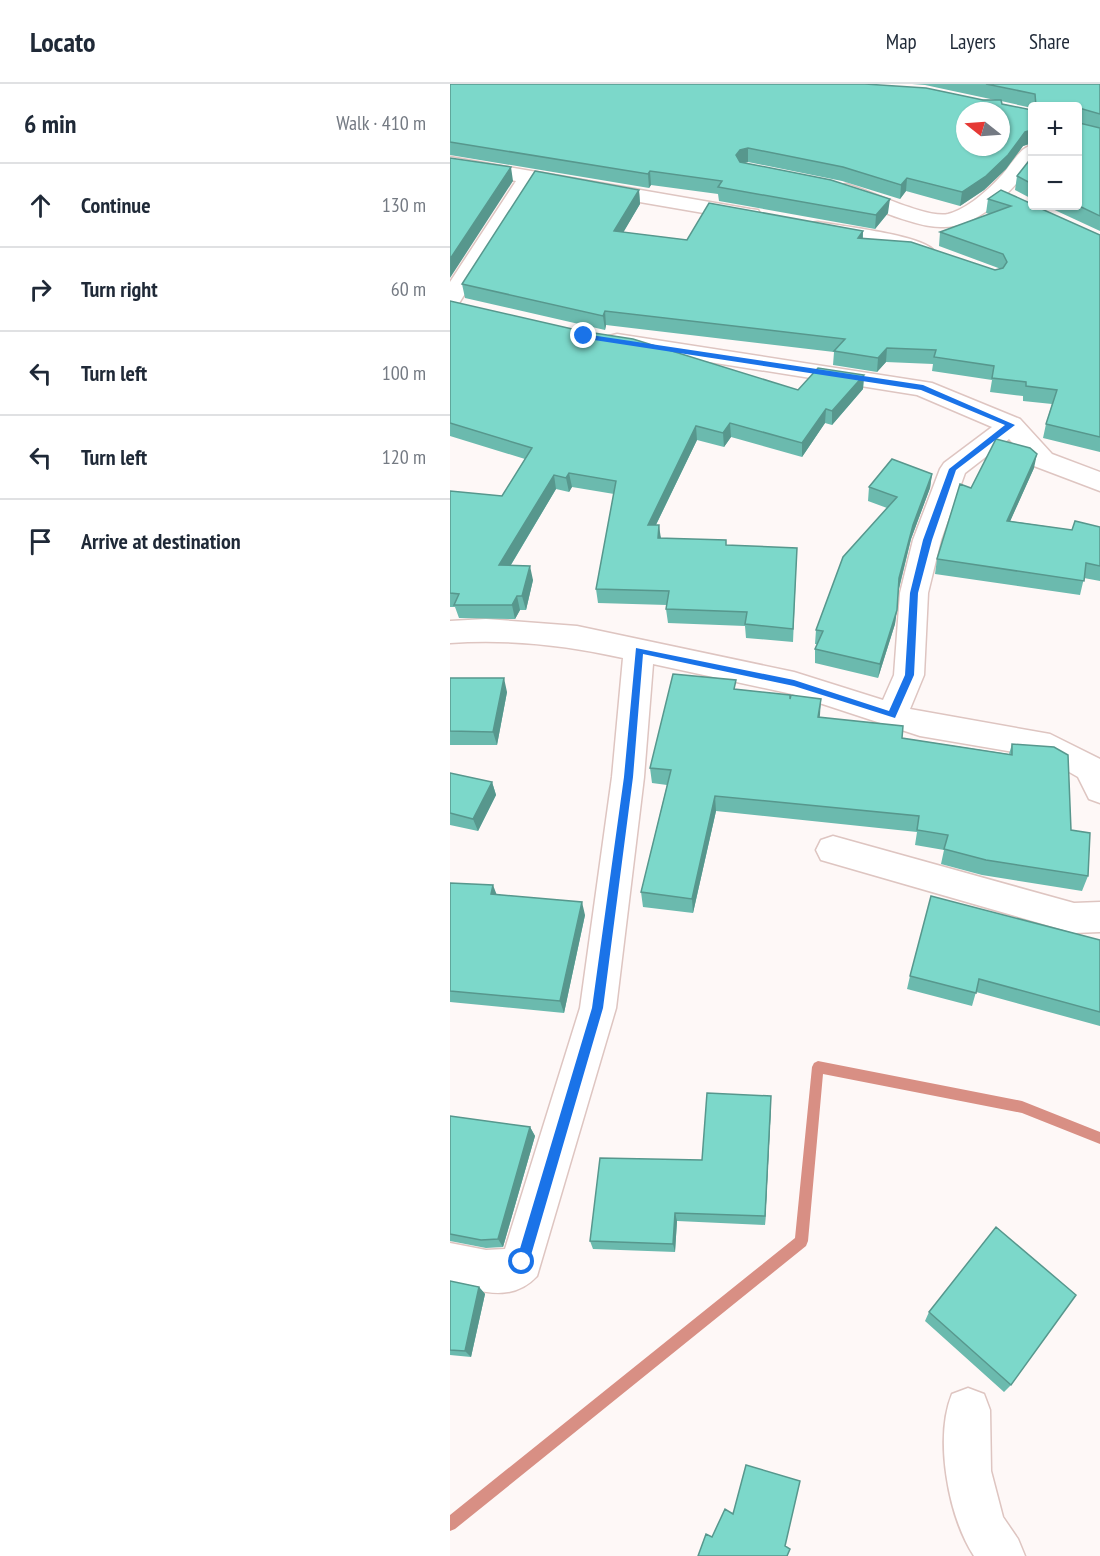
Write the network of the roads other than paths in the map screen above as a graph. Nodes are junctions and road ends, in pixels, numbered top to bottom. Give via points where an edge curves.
1 (1028, 156) edge
2 (450, 164) edge
3 (530, 175) junction
4 (824, 185) edge
5 (997, 192) junction
6 (1018, 202) edge
7 (775, 220) edge
8 (798, 224) edge
9 (947, 259) edge
10 (457, 304) edge
11 (596, 338) edge
12 (1011, 425) junction
13 (1100, 482) edge
14 (450, 632) edge
15 (639, 650) junction
16 (892, 715) junction
17 (1100, 790) edge
18 (833, 850) dead end
19 (1100, 917) edge
20 (450, 1264) edge
21 (968, 1410) dead end
22 (1001, 1556) edge

1 - 5 street
2 - 3 street
3 - 7 street
3 - 10 street
4 - 5 street via 941,221 958,220
5 - 6 street
8 - 9 street via 902,243
11 - 12 street via 923,388
12 - 13 street via 1043,460
12 - 16 street via 953,469 927,540 914,593 909,675
14 - 15 street via 486,630 577,637
15 - 16 street via 794,683
15 - 20 street via 628,777 598,1008 522,1262 512,1272
16 - 17 street via 920,724 1050,746 1091,769
18 - 19 street via 1074,918
21 - 22 street via 968,1471 982,1527

